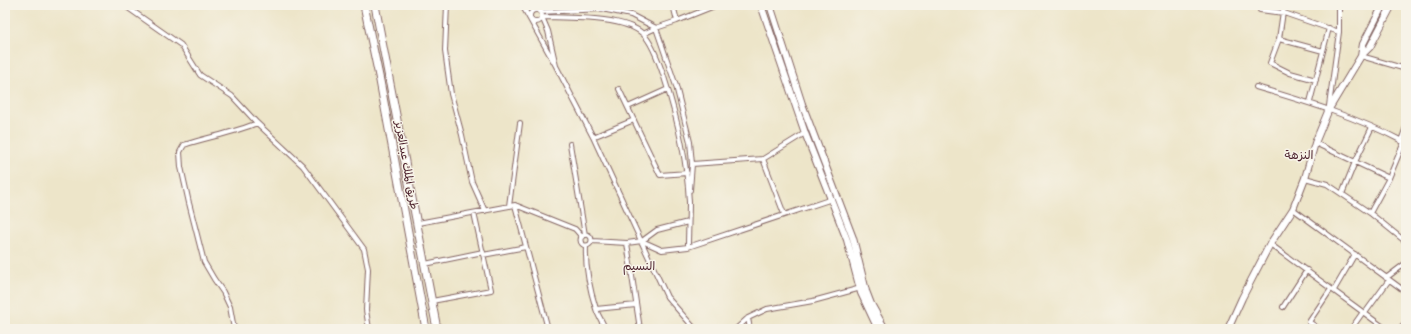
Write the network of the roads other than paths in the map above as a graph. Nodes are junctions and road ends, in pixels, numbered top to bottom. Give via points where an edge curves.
1 (124, 5) edge
2 (364, 5) edge
3 (375, 5) edge
4 (447, 5) edge
5 (522, 5) edge
6 (537, 5) edge
7 (556, 5) edge
8 (673, 5) edge
9 (717, 5) edge
10 (761, 5) edge
11 (770, 5) edge
12 (1284, 5) edge
13 (1339, 5) edge
14 (1383, 5) edge
15 (1392, 5) edge
16 (1260, 10) dead end
17 (556, 11) junction
18 (541, 12) junction
19 (1284, 14) junction
20 (542, 17) junction
21 (531, 18) junction
22 (677, 21) junction
23 (656, 28) junction
24 (1329, 28) junction
25 (1339, 32) junction
26 (643, 34) junction
27 (1279, 39) junction
28 (1323, 51) junction
29 (1361, 56) junction
30 (556, 66) junction
31 (1406, 69) edge
32 (1316, 80) junction
33 (1256, 87) dead end
34 (619, 89) dead end
35 (668, 89) junction
36 (1310, 102) junction
37 (628, 107) junction
38 (1329, 109) junction
39 (634, 120) junction
40 (257, 123) junction
41 (520, 123) dead end
42 (1372, 127) junction
43 (1406, 127) edge
44 (805, 132) junction
45 (593, 137) junction
46 (1401, 141) junction
47 (1315, 143) junction
48 (570, 144) dead end
49 (763, 159) junction
50 (1355, 162) junction
51 (692, 164) junction
52 (687, 173) junction
53 (1305, 178) junction
54 (1390, 178) junction
55 (1342, 194) junction
56 (832, 199) junction
57 (689, 202) junction
58 (515, 205) junction
59 (509, 206) junction
60 (1293, 209) junction
61 (485, 211) junction
62 (474, 213) junction
63 (1370, 213) junction
64 (784, 214) junction
65 (688, 222) junction
66 (418, 224) junction
67 (584, 236) junction
68 (592, 241) junction
69 (642, 241) junction
70 (1406, 242) edge
71 (627, 243) junction
72 (1270, 244) junction
73 (586, 246) junction
74 (526, 247) junction
75 (688, 247) junction
76 (483, 254) junction
77 (1355, 254) junction
78 (1406, 263) edge
79 (425, 264) junction
80 (1307, 270) junction
81 (1388, 279) junction
82 (862, 287) junction
83 (1333, 289) junction
84 (1406, 292) edge
85 (432, 301) junction
86 (636, 305) junction
87 (1283, 307) dead end
88 (596, 309) junction
89 (1364, 313) junction
90 (748, 318) junction
91 (1406, 323) edge
92 (234, 329) edge
93 (369, 329) edge
94 (426, 329) edge
95 (437, 329) edge
96 (548, 329) edge
97 (604, 329) edge
98 (640, 329) edge
99 (695, 329) edge
100 (736, 329) edge
101 (750, 329) edge
102 (878, 329) edge
103 (885, 329) edge
104 (1228, 329) edge
105 (1319, 329) edge
106 (1351, 329) edge
107 (1386, 329) edge
108 (1400, 329) edge

1 - 40 street via 181,45 200,75 232,96
2 - 94 main road, طريق الملك عبدالعزيز
3 - 66 main road, طريق الملك عبدالعزيز
4 - 61 street via 445,51 451,94 472,182
5 - 21 street
6 - 18 street
7 - 17 street
8 - 22 street
9 - 22 street
10 - 44 street
11 - 82 street via 802,104 853,238
12 - 19 street
13 - 25 street
14 - 29 street via 1363,44
15 - 29 street via 1370,47
16 - 19 street
17 - 18 street
17 - 23 street via 602,9 631,15
18 - 20 street
18 - 21 street via 533,10
19 - 24 street
19 - 27 street
20 - 21 street via 538,22
20 - 26 street via 607,20
20 - 30 street
21 - 30 street
22 - 23 street
23 - 26 street
23 - 51 street via 676,86 690,142
24 - 25 street
24 - 28 street
25 - 38 street
26 - 35 street via 657,57
27 - 28 street
27 - 32 street via 1270,63 1290,73
28 - 32 street
29 - 31 street
29 - 38 street
30 - 45 street
32 - 36 street
33 - 36 street
34 - 37 street
35 - 37 street
35 - 52 street
36 - 38 street
37 - 39 street
38 - 42 street
38 - 47 street
39 - 45 street
39 - 52 street via 660,175
40 - 92 street via 184,145 180,152 181,167 204,262 230,307
40 - 93 street via 304,166 364,249 368,269 366,310
41 - 59 street
42 - 46 street
42 - 50 street
43 - 46 street
44 - 49 street
44 - 56 street
45 - 69 street
46 - 54 street via 1404,142
47 - 50 street
47 - 53 street
48 - 67 street
49 - 51 street
49 - 64 street
50 - 54 street
50 - 55 street
51 - 57 street
52 - 57 street
53 - 55 street via 1328,184
53 - 60 street
54 - 63 street
55 - 63 street
56 - 64 street
56 - 82 street
57 - 65 street
58 - 59 street
58 - 67 street via 575,229
58 - 74 street
59 - 61 street
60 - 72 street
60 - 77 street
61 - 62 street
62 - 66 street
62 - 76 street
63 - 70 street
64 - 75 street
65 - 69 street via 657,230
65 - 75 street
66 - 79 main road, طريق الملك عبدالعزيز
67 - 68 street via 590,236
67 - 73 street via 581,243
68 - 71 street
68 - 73 street
69 - 71 street
69 - 75 street via 662,250
69 - 99 street via 667,297
71 - 86 street
72 - 80 street
72 - 104 street
73 - 88 street via 589,281
74 - 76 street
74 - 96 street
76 - 79 street
76 - 85 street via 491,290
77 - 81 street
77 - 83 street
78 - 81 street
79 - 85 main road, طريق الملك عبدالعزيز
80 - 83 street
80 - 87 street
81 - 84 street
81 - 89 street
82 - 90 street via 813,301 767,309
82 - 102 street
82 - 103 street
83 - 89 street
83 - 105 street via 1309,322
85 - 95 main road, طريق الملك عبدالعزيز
86 - 88 street
86 - 98 street
88 - 97 street
89 - 106 street
89 - 107 street
90 - 100 street
90 - 101 street
91 - 108 street

